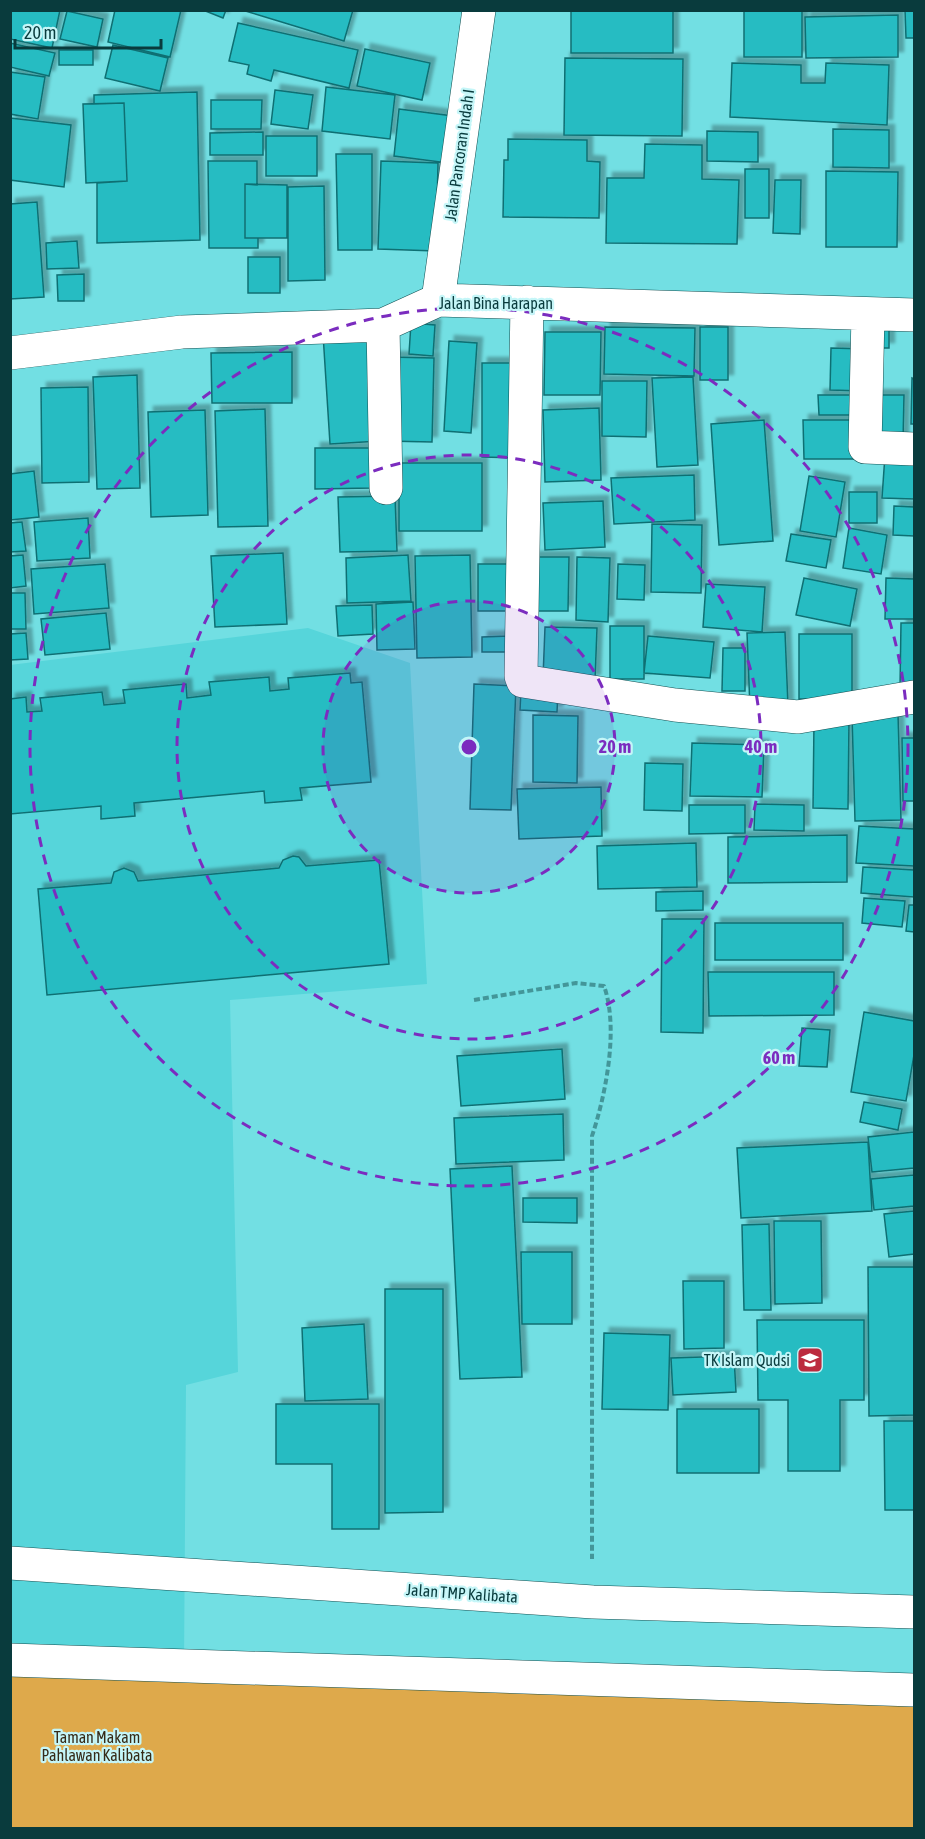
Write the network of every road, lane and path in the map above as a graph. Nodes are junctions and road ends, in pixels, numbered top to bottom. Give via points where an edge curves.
1 (479, 10) edge
2 (438, 300) junction
3 (527, 302) junction
4 (868, 314) junction
5 (915, 315) edge
6 (383, 325) junction
7 (10, 353) edge
8 (915, 449) edge
9 (386, 488) dead end
10 (915, 697) edge
11 (474, 1000) dead end
12 (10, 1563) edge
13 (592, 1602) junction
14 (915, 1612) edge
15 (10, 1660) edge
16 (915, 1690) edge

1 - 2 street, Jalan Pancoran Indah I
2 - 3 street, Jalan Bina Harapan
2 - 6 street, Jalan Bina Harapan
3 - 4 street, Jalan Bina Harapan
3 - 10 street via 520,676 523,681 675,705 798,717
4 - 5 street, Jalan Bina Harapan
4 - 8 street via 865,447
6 - 7 street, Jalan Bina Harapan via 182,332
6 - 9 street
11 - 13 path via 576,983 604,986 611,1007 602,1108 592,1136
12 - 13 street, Jalan TMP Kalibata
13 - 14 street, Jalan TMP Kalibata
15 - 16 street

